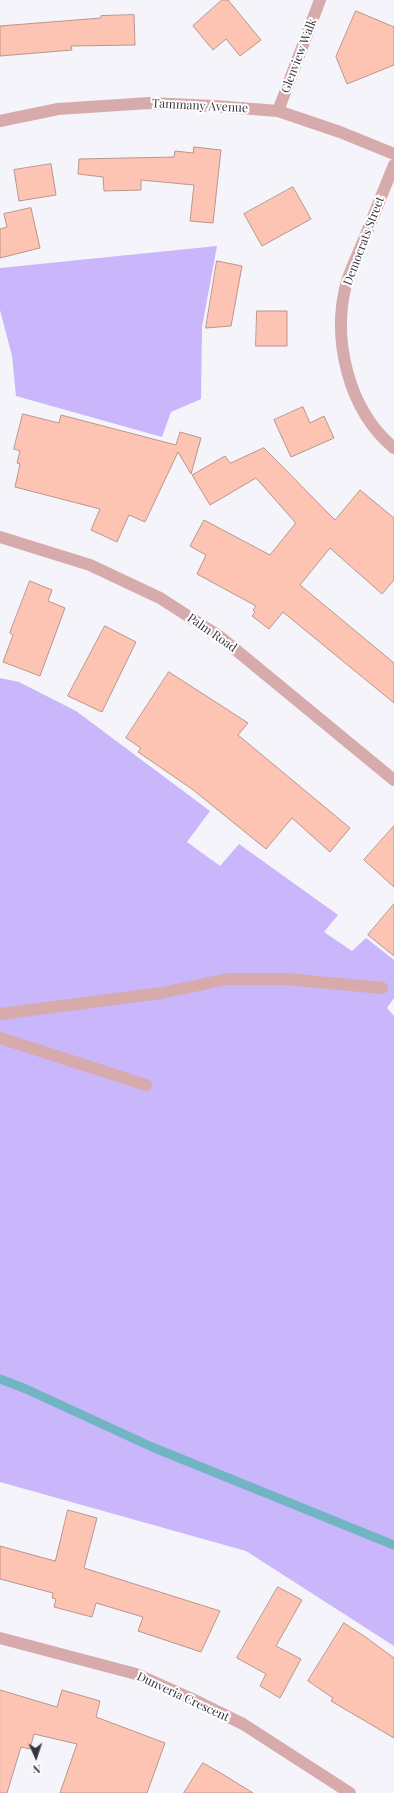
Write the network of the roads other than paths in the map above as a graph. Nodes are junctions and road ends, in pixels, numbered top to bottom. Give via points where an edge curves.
1 (320, 0) edge
2 (278, 112) junction
3 (0, 121) edge
4 (394, 154) edge
5 (394, 165) edge
6 (394, 448) edge
7 (0, 536) edge
8 (394, 780) edge
9 (382, 988) dead end
10 (0, 1014) edge
11 (0, 1038) edge
12 (146, 1085) dead end
13 (0, 1638) edge
14 (350, 1793) edge

1 - 2 street, Glenview Walk
2 - 3 street, Tammany Avenue via 149,103 58,109
2 - 4 street, Tammany Avenue via 340,132
5 - 6 street, Democrats Street via 347,281 340,322 346,366 358,403 380,436
7 - 8 street, Palm Road via 90,565 160,598 219,636
9 - 10 street via 286,979 228,979 161,993
11 - 12 street
13 - 14 street, Dunveria Crescent via 136,1674 192,1698 243,1724

